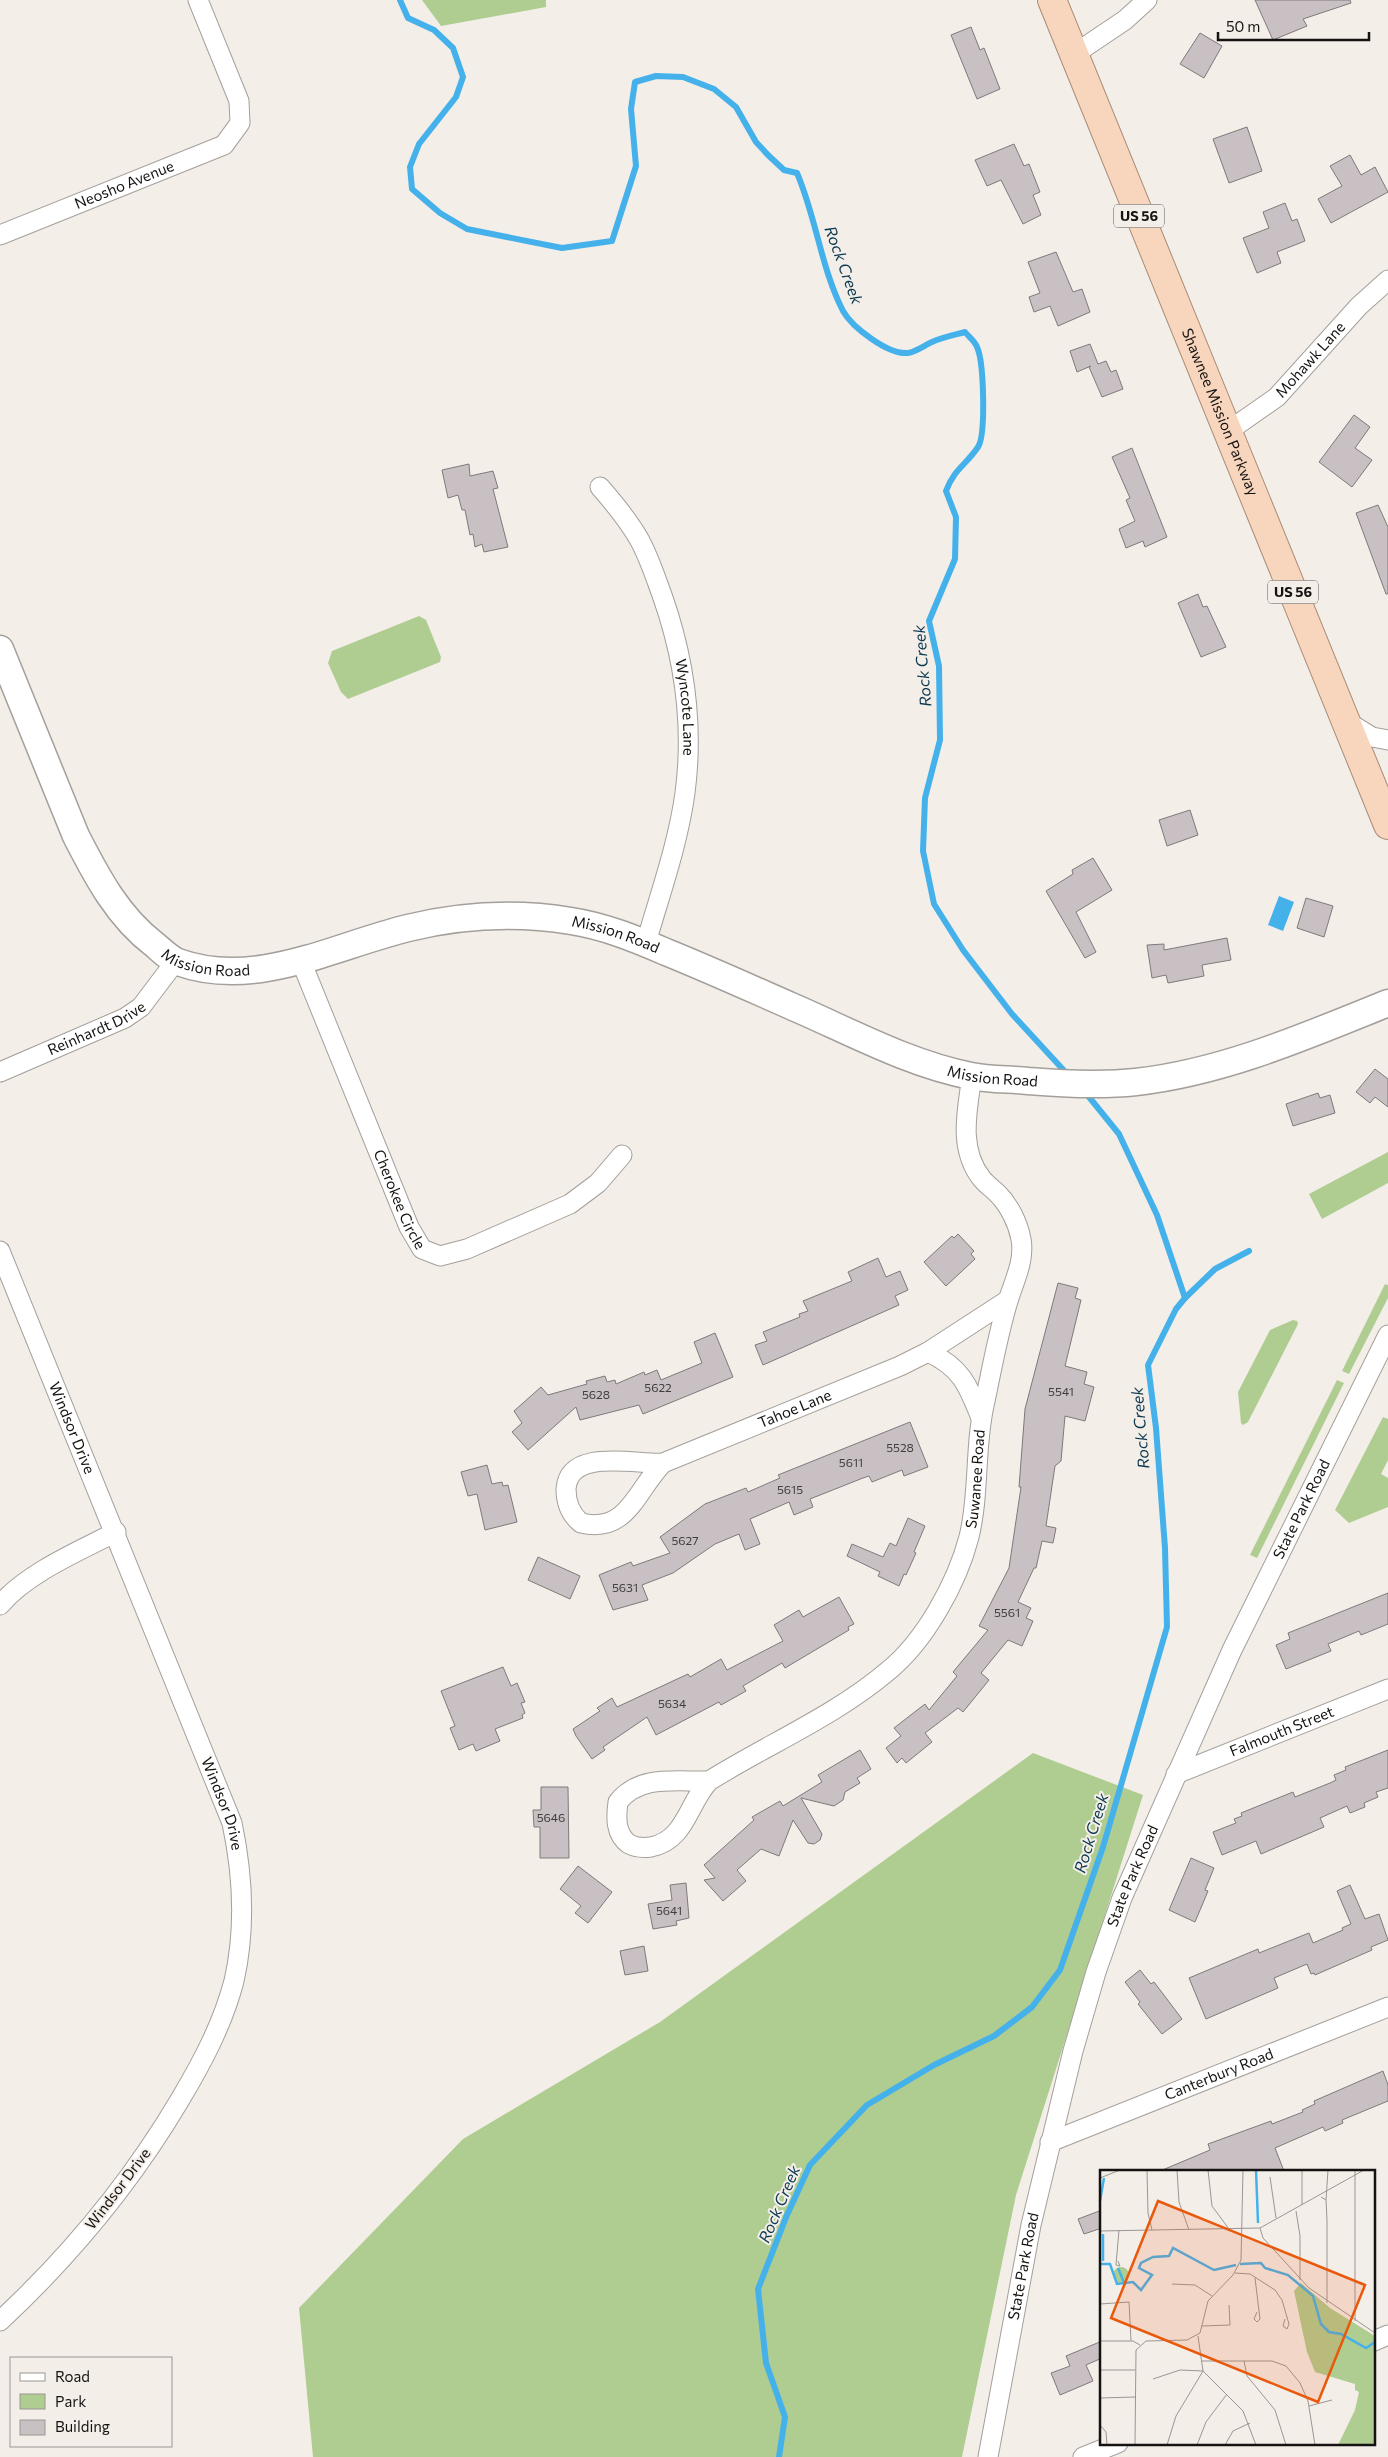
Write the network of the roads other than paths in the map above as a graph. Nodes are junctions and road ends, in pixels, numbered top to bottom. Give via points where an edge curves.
1 (198, 0) edge
2 (1052, 0) edge
3 (1147, 0) edge
4 (1073, 55) junction
5 (0, 235) edge
6 (1388, 280) edge
7 (1227, 432) junction
8 (600, 487) dead end
9 (0, 649) edge
10 (1346, 721) junction
11 (1388, 740) edge
12 (1388, 825) edge
13 (646, 944) junction
14 (301, 961) junction
15 (175, 962) junction
16 (1388, 1003) edge
17 (0, 1072) edge
18 (980, 1077) junction
19 (622, 1155) dead end
20 (0, 1251) edge
21 (1008, 1300) junction
22 (1388, 1335) edge
23 (928, 1352) junction
24 (981, 1418) junction
25 (663, 1463) junction
26 (116, 1532) junction
27 (0, 1605) edge
28 (1388, 1689) edge
29 (1176, 1774) junction
30 (709, 1781) junction
31 (1388, 2007) edge
32 (1050, 2142) junction
33 (0, 2321) edge
34 (1388, 2335) edge
35 (1376, 2340) edge
36 (1116, 2444) edge
37 (988, 2457) edge
38 (1084, 2457) edge

1 - 5 street, Neosho Avenue via 239,101 240,123 224,145
2 - 4 highway, Shawnee Mission Parkway / US 56
3 - 4 street via 1125,20
4 - 7 highway, Shawnee Mission Parkway / US 56
6 - 7 street, Mohawk Lane via 1359,306 1277,397
7 - 10 highway, Shawnee Mission Parkway / US 56
8 - 13 street, Wyncote Lane via 638,537 648,557 674,630 689,718 690,748 684,801
9 - 15 main road, Mission Road via 76,836 91,865 125,917
10 - 11 street via 1372,737
10 - 12 highway, Shawnee Mission Parkway / US 56
13 - 14 main road, Mission Road via 573,921 495,916 450,919 405,929
13 - 18 main road, Mission Road via 899,1053
14 - 15 main road, Mission Road via 252,970 221,970
14 - 19 street, Cherokee Circle via 409,1226 422,1249 440,1256 534,1221 570,1204 598,1183
15 - 17 street, Reinhardt Drive via 141,1007 125,1018
16 - 18 main road, Mission Road via 1274,1048 1205,1070 1135,1082 1079,1085
18 - 21 street, Suwanee Road via 965,1128 970,1157 982,1179 1000,1196 1015,1219 1022,1240 1019,1271
20 - 26 street, Windsor Drive
21 - 23 street, Tahoe Lane
21 - 24 street, Suwanee Road
22 - 29 street, State Park Road via 1236,1641
23 - 24 street via 959,1372
23 - 25 street, Tahoe Lane via 873,1378
24 - 30 street, Suwanee Road via 975,1504 969,1537 943,1600 922,1633 894,1665 856,1695
25 - 25 street, Tahoe Lane via 651,1475 627,1512 607,1524 581,1523 569,1508 566,1486 569,1477 583,1465 614,1460
26 - 27 street via 33,1578 8,1595
26 - 33 street, Windsor Drive via 232,1822 242,1879 240,1941 234,1980 222,2019 198,2069 165,2124 118,2194 78,2242
28 - 29 street, Falmouth Street
29 - 32 street, State Park Road via 1122,1898 1096,1972
30 - 30 street, Suwanee Road via 671,1840 642,1848 633,1846 621,1835 617,1823 618,1802 634,1786 661,1781
31 - 32 street, Canterbury Road
32 - 37 street, State Park Road via 1031,2225
34 - 35 street
36 - 38 street

